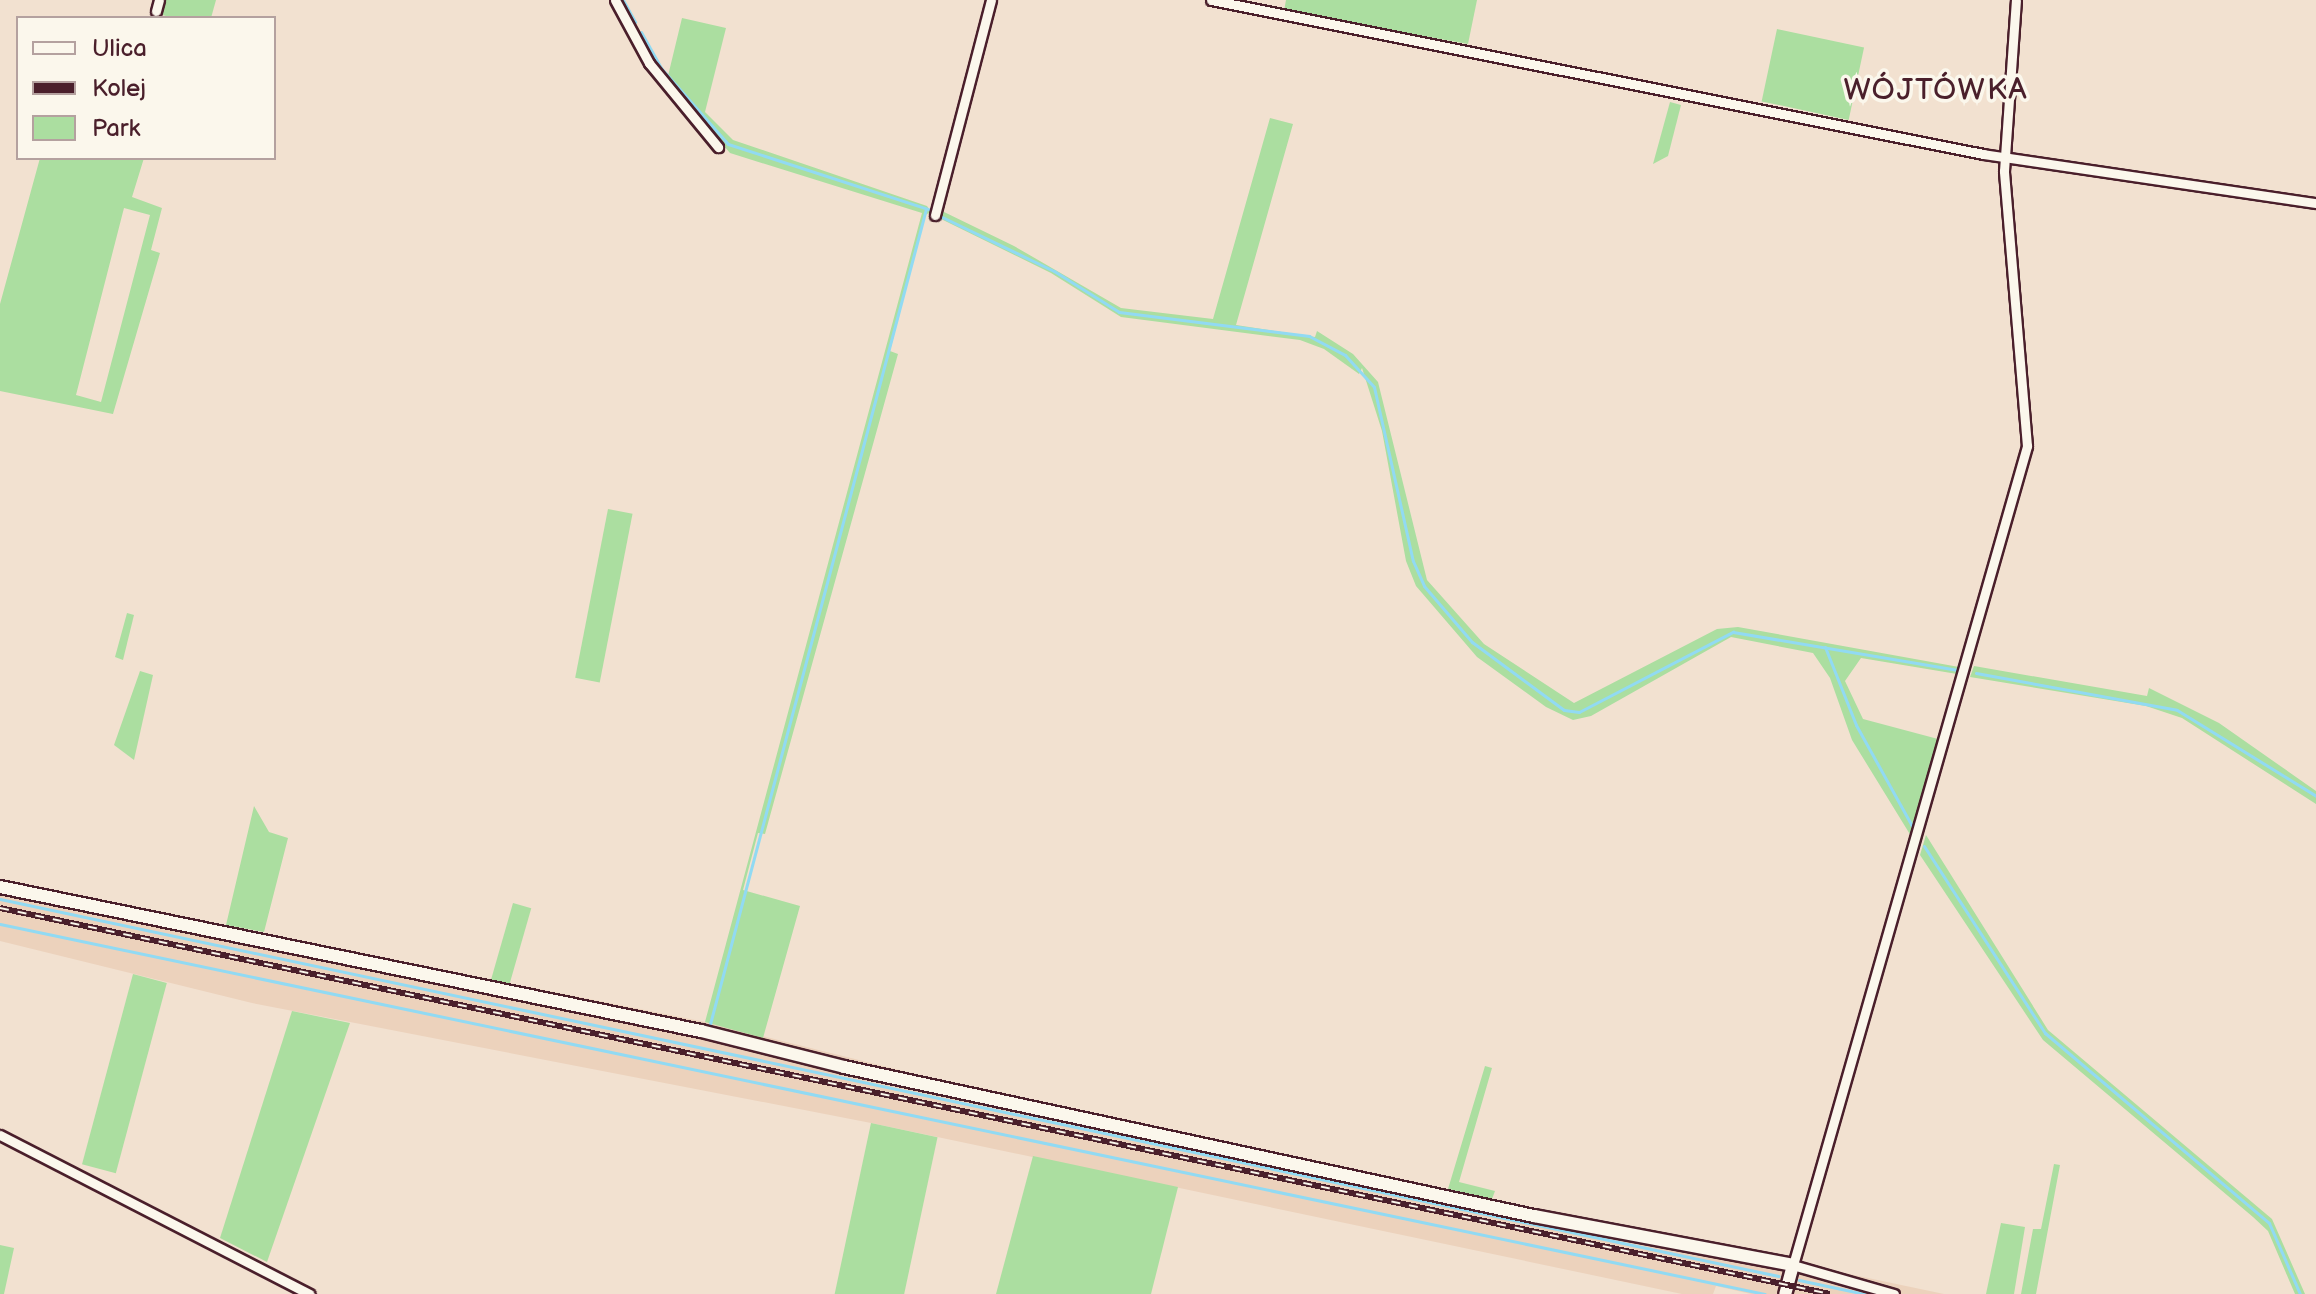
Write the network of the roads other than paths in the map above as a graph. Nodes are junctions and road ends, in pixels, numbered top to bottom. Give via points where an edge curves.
1 (615, 0) edge
2 (991, 0) edge
3 (1211, 0) edge
4 (2016, 0) edge
5 (718, 147) dead end
6 (2004, 156) junction
7 (2316, 203) edge
8 (935, 215) dead end
9 (0, 887) edge
10 (0, 1135) edge
11 (1793, 1265) junction
12 (309, 1294) edge
13 (1785, 1294) edge
14 (1894, 1294) edge

1 - 5 street via 649,63
2 - 8 street
3 - 6 street
4 - 6 street
6 - 7 street
6 - 11 street via 2027,424 2025,455
9 - 11 street via 701,1031 858,1070 1534,1216
10 - 12 street
11 - 13 street
11 - 14 street

